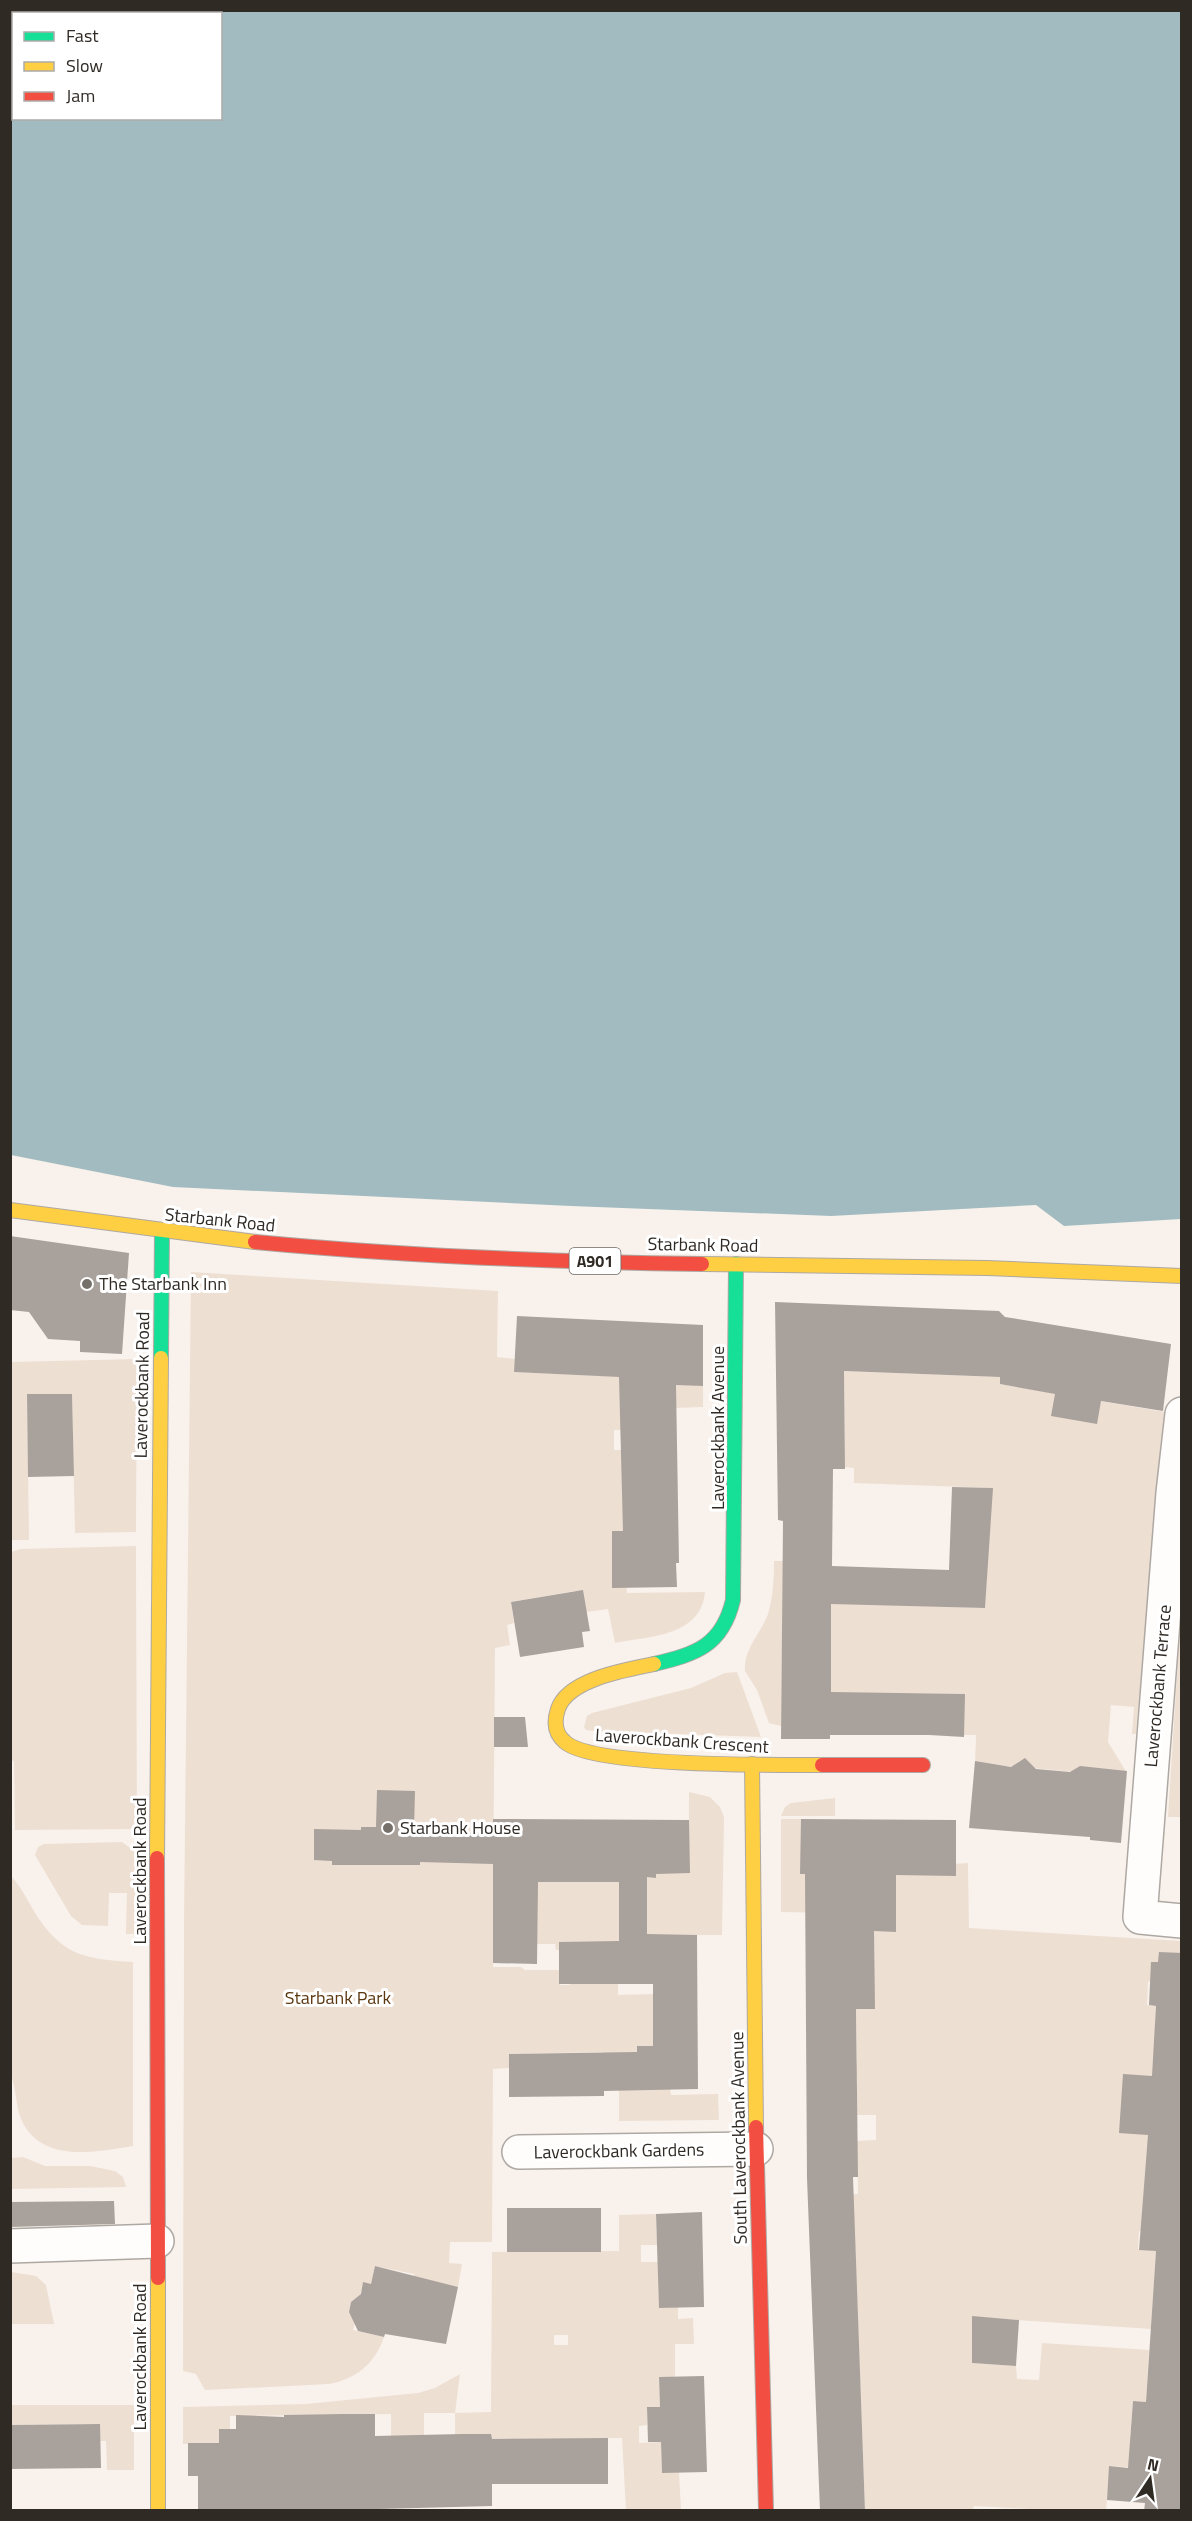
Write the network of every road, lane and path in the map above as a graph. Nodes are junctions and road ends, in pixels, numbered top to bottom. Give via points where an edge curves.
1 (10, 1210) edge
2 (162, 1232) junction
3 (736, 1264) junction
4 (1182, 1276) edge
5 (1182, 1414) edge
6 (735, 1592) joint
7 (752, 1764) junction
8 (923, 1765) dead end
9 (1182, 1921) edge
10 (756, 2149) junction
11 (519, 2152) dead end
12 (158, 2241) junction
13 (10, 2246) edge
14 (158, 2511) edge
15 (766, 2511) edge

1 - 2 street, Starbank Road / A901
2 - 3 street, Starbank Road / A901 via 404,1254
2 - 12 street, Laverockbank Road
3 - 4 street, Starbank Road / A901 via 1064,1269
3 - 6 street, Laverockbank Avenue
5 - 9 street, Laverockbank Terrace via 1140,1917
6 - 7 street, Laverockbank Crescent via 731,1614 719,1636 706,1646 688,1656 574,1687 562,1698 555,1723 567,1745 591,1755
7 - 8 street, Laverockbank Crescent
7 - 10 street, South Laverockbank Avenue
10 - 11 street, Laverockbank Gardens
10 - 15 street, South Laverockbank Avenue
12 - 13 street
12 - 14 street, Laverockbank Road

